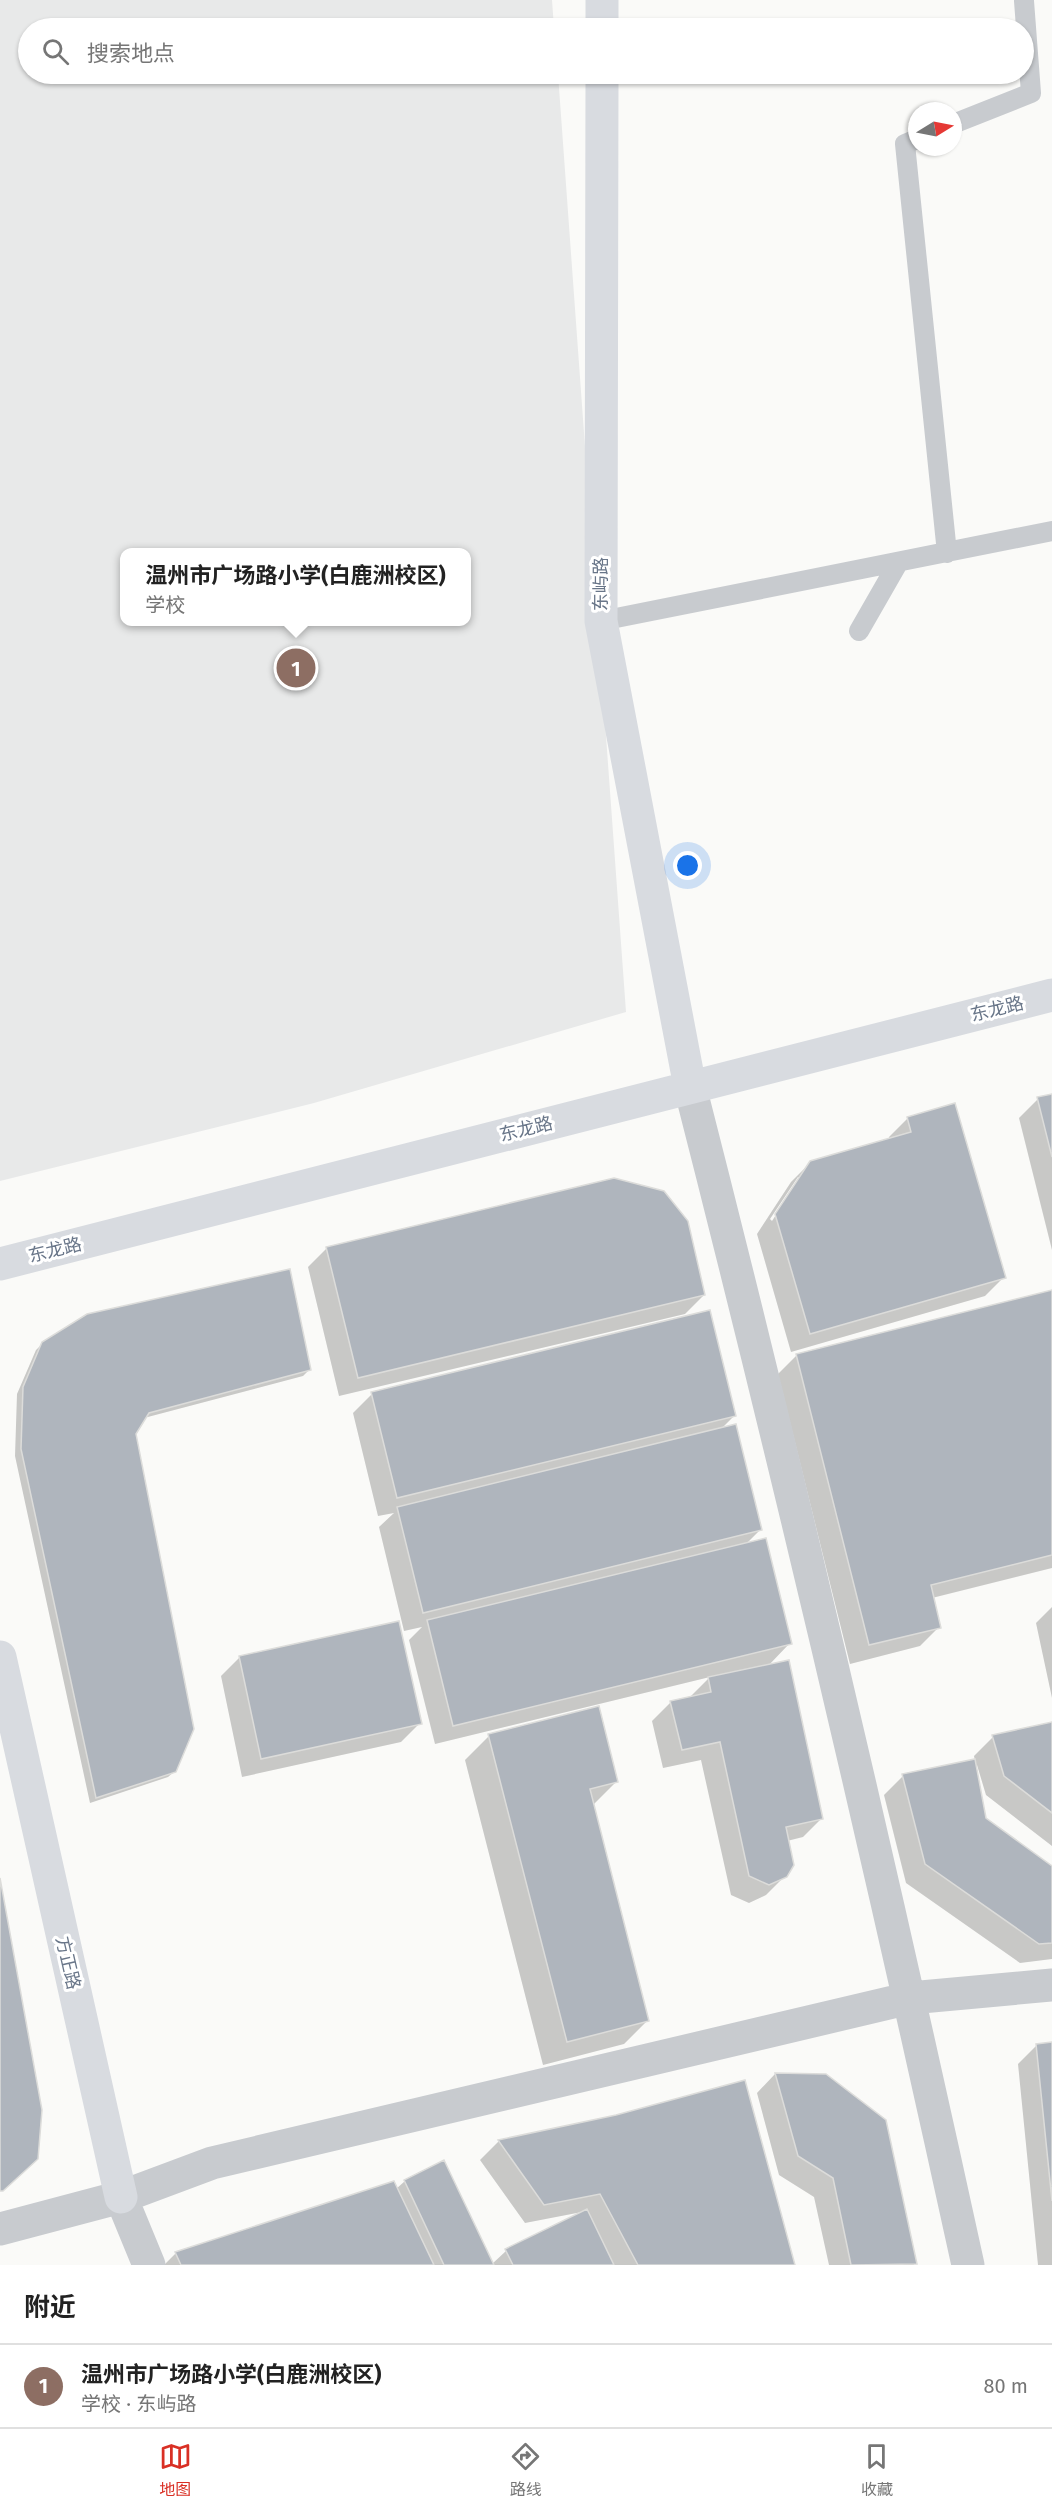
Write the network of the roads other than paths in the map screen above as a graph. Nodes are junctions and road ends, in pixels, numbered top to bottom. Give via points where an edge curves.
1 (602, 0) edge
2 (1024, 1) edge
3 (602, 18) edge
4 (1025, 18) edge
5 (602, 84) edge
6 (1029, 84) edge
7 (962, 120) edge
8 (908, 143) edge
9 (1052, 531) edge
10 (947, 553) junction
11 (898, 563) junction
12 (601, 621) junction
13 (859, 631) dead end
14 (1052, 995) edge
15 (690, 1087) junction
16 (0, 1264) edge
17 (0, 1657) edge
18 (1052, 1985) edge
19 (910, 1998) junction
20 (121, 2197) junction
21 (0, 2229) edge
22 (149, 2265) edge
23 (968, 2265) edge

1 - 3 street
2 - 4 lane
5 - 12 street, 东屿路
6 - 7 lane via 1030,93
8 - 10 lane via 905,144
9 - 10 lane
10 - 11 lane
11 - 12 lane
11 - 13 lane
12 - 15 street, 东屿路
14 - 15 street, 东龙路
15 - 16 street, 东龙路
15 - 19 street via 754,1336
17 - 20 street, 方正路
18 - 19 street
19 - 20 street via 212,2163
19 - 23 street
20 - 21 street
20 - 22 street, 方正路

